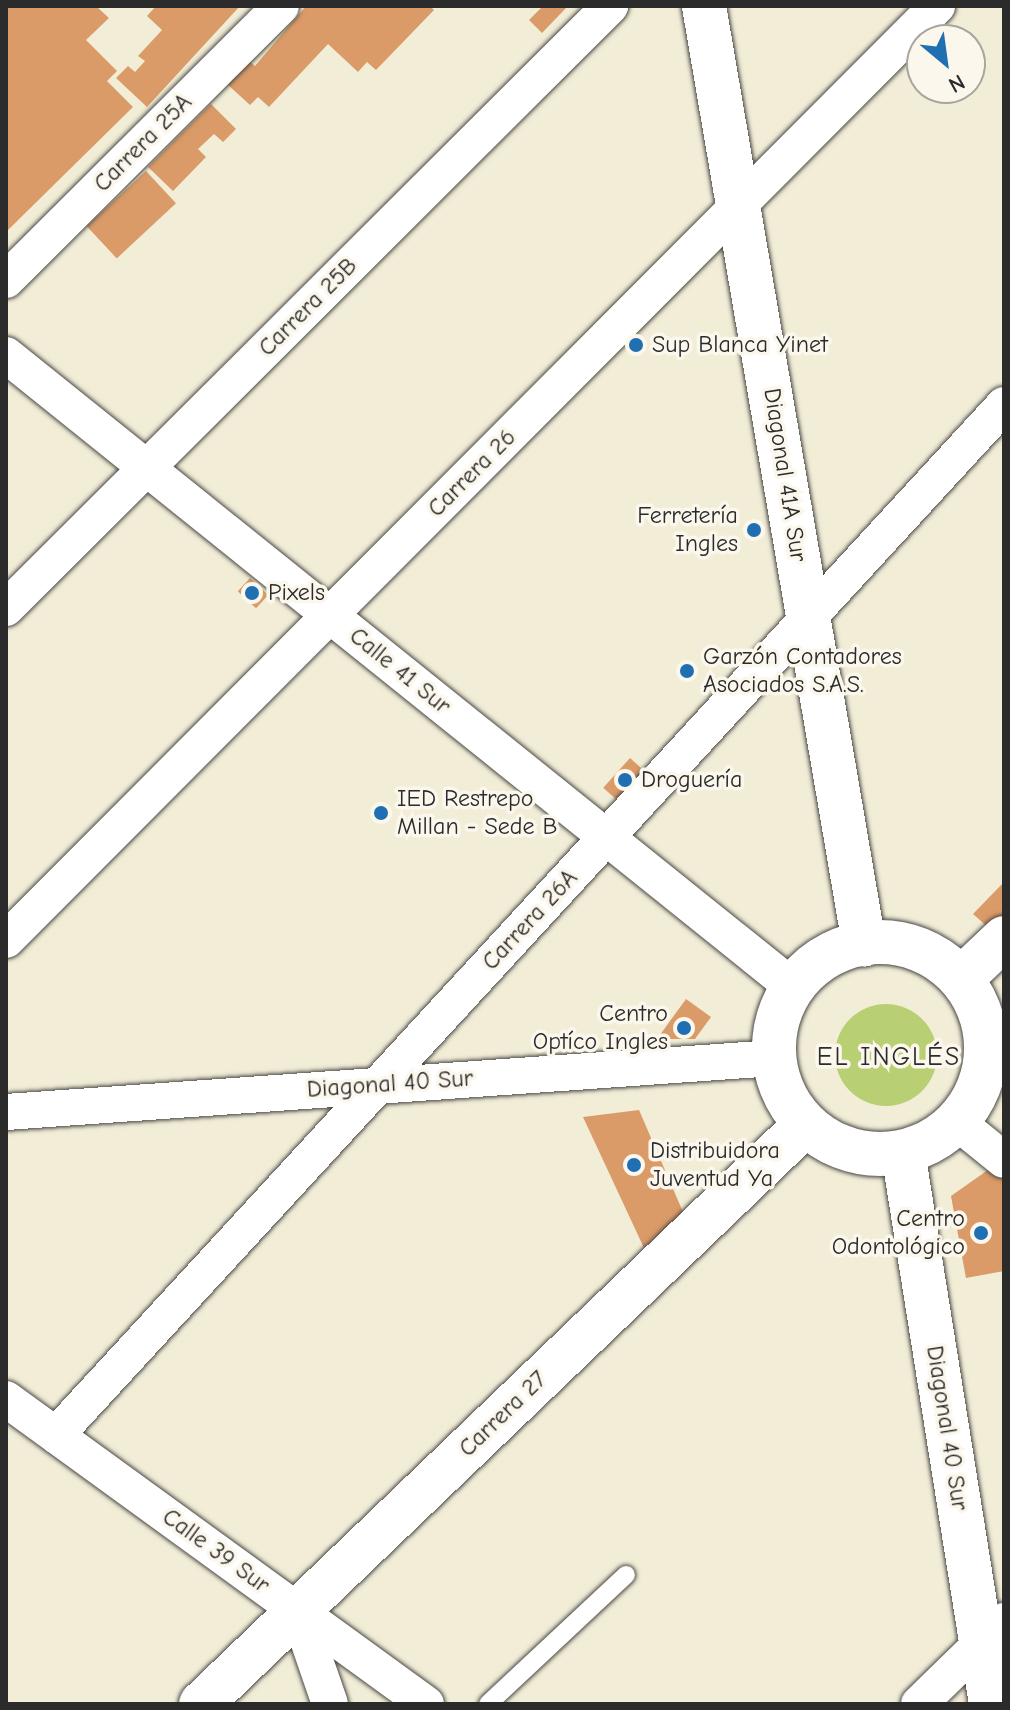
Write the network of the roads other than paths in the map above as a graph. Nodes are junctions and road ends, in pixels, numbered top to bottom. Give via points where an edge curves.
1 (281, 6) edge
2 (610, 6) edge
3 (704, 6) edge
4 (937, 6) edge
5 (738, 206) junction
6 (6, 280) edge
7 (6, 355) edge
8 (1004, 405) edge
9 (147, 467) junction
10 (6, 608) edge
11 (330, 615) junction
12 (809, 618) junction
13 (607, 837) junction
14 (1004, 938) edge
15 (6, 940) edge
16 (864, 944) junction
17 (961, 979) junction
18 (793, 987) junction
19 (995, 1053) edge
20 (774, 1058) junction
21 (378, 1085) junction
22 (6, 1112) edge
23 (957, 1122) junction
24 (805, 1125) junction
25 (903, 1152) junction
26 (1004, 1160) edge
27 (6, 1399) edge
28 (56, 1435) junction
29 (626, 1575) dead end
30 (298, 1611) junction
31 (993, 1632) edge
32 (201, 1704) edge
33 (330, 1704) edge
34 (426, 1704) edge
35 (488, 1704) edge
36 (919, 1704) edge
37 (991, 1704) edge

1 - 6 street, Carrera 25A
2 - 9 street, Carrera 25B
3 - 5 street, Diagonal 41A Sur
4 - 5 street, Carrera 26
5 - 11 street, Carrera 26
5 - 12 street, Diagonal 41A Sur
7 - 9 street, Calle 41 Sur
8 - 12 street, Carrera 26A
9 - 10 street, Carrera 25B
9 - 11 street, Calle 41 Sur
11 - 13 street, Calle 41 Sur
11 - 15 street, Carrera 26
12 - 13 street, Carrera 26A
12 - 16 street, Diagonal 41A Sur
13 - 18 street, Calle 41 Sur
13 - 21 street, Carrera 26A
14 - 17 street
16 - 17 street via 917,948
16 - 18 street via 837,952
17 - 19 street
18 - 20 street via 781,1009
19 - 23 street
20 - 21 street, Diagonal 40 Sur
20 - 24 street via 779,1082
21 - 22 street, Diagonal 40 Sur
21 - 28 street, Carrera 26A
23 - 25 street
23 - 26 street
24 - 25 street via 868,1154
24 - 30 street, Carrera 27
25 - 31 street, Diagonal 40 Sur
27 - 28 street, Calle 39 Sur
28 - 30 street, Calle 39 Sur
29 - 35 lane
30 - 32 street, Carrera 27
30 - 33 street
30 - 34 street, Calle 39 Sur
31 - 36 street
31 - 37 street, Diagonal 40 Sur

